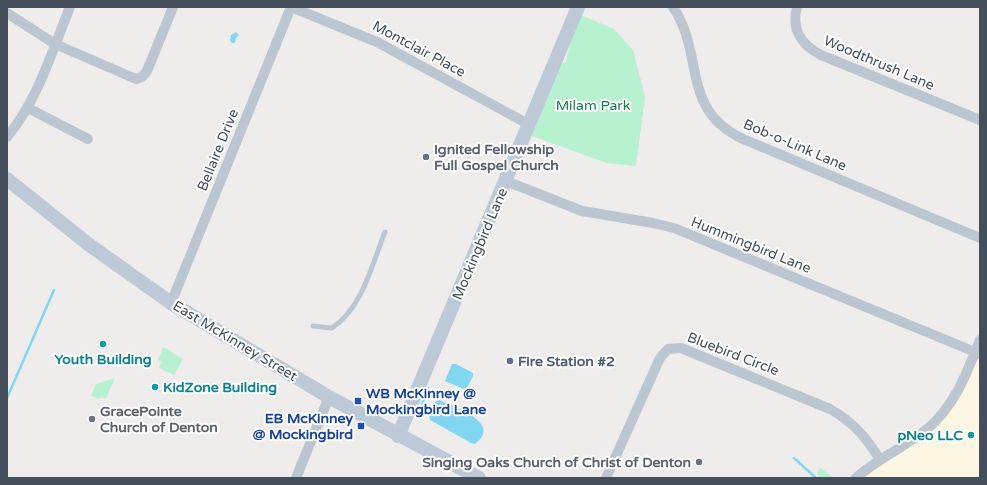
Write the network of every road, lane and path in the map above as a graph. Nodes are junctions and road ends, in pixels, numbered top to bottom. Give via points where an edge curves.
1 (70, 7) edge
2 (173, 7) edge
3 (291, 7) edge
4 (578, 7) edge
5 (673, 7) edge
6 (797, 7) edge
7 (7, 14) edge
8 (54, 44) junction
9 (28, 108) junction
10 (980, 120) edge
11 (530, 125) junction
12 (7, 137) edge
13 (88, 139) dead end
14 (7, 179) edge
15 (506, 181) junction
16 (385, 232) dead end
17 (980, 238) edge
18 (171, 303) junction
19 (314, 326) dead end
20 (980, 340) edge
21 (977, 353) edge
22 (329, 397) junction
23 (398, 436) junction
24 (880, 460) junction
25 (296, 478) edge
26 (479, 478) edge
27 (606, 478) edge
28 (856, 478) edge

1 - 8 street
2 - 8 street via 147,70 141,78 130,77
3 - 11 street, Montclair Place via 377,42
3 - 18 street, Bellaire Drive
4 - 11 main road, Mockingbird Lane
5 - 17 street, Bob-o-Link Lane via 685,30 703,102 724,128 743,139
6 - 10 street, Woodthrush Lane via 794,22 798,34 803,43 813,51
7 - 8 street
8 - 9 street
9 - 12 street
9 - 13 street
11 - 15 main road, Mockingbird Lane
14 - 18 main road, East McKinney Street via 88,244
15 - 21 street, Hummingbird Lane via 582,211 674,228
15 - 23 main road, Mockingbird Lane
16 - 19 lane via 359,297 352,308 332,328
18 - 22 main road, East McKinney Street
20 - 21 street
21 - 24 street via 957,393 941,416 918,436
22 - 23 main road, East McKinney Street
22 - 25 street
23 - 26 main road, East McKinney Street
24 - 27 street, Bluebird Circle via 859,430 830,409 698,354 674,347 666,350 660,358
24 - 28 street

